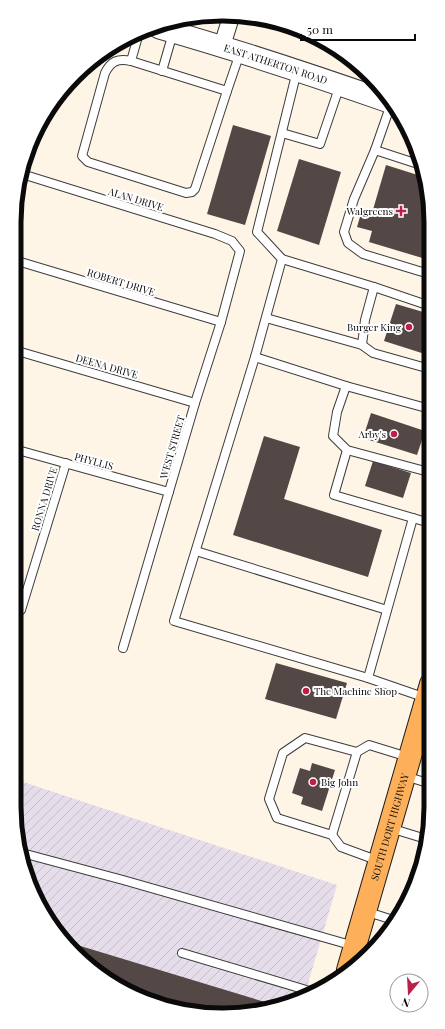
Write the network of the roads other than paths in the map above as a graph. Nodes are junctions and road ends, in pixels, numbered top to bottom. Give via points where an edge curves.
1 (231, 21) edge
2 (165, 30) edge
3 (162, 31) edge
4 (137, 40) edge
5 (231, 49) junction
6 (131, 61) junction
7 (297, 70) junction
8 (162, 71) junction
9 (341, 84) junction
10 (227, 90) junction
11 (379, 97) edge
12 (387, 107) edge
13 (282, 133) junction
14 (376, 150) junction
15 (414, 162) edge
16 (27, 175) edge
17 (240, 251) joint
18 (282, 259) junction
19 (21, 262) edge
20 (424, 272) edge
21 (374, 287) junction
22 (424, 304) edge
23 (266, 318) junction
24 (221, 322) junction
25 (362, 345) junction
26 (21, 352) edge
27 (255, 357) junction
28 (424, 367) edge
29 (346, 386) junction
30 (195, 403) junction
31 (424, 407) edge
32 (347, 450) junction
33 (21, 451) edge
34 (66, 463) junction
35 (424, 471) edge
36 (169, 492) junction
37 (413, 518) junction
38 (424, 521) edge
39 (196, 551) junction
40 (21, 610) dead end
41 (387, 610) junction
42 (124, 648) dead end
43 (368, 678) junction
44 (424, 690) edge
45 (424, 705) edge
46 (357, 752) junction
47 (407, 767) junction
48 (424, 779) edge
49 (389, 828) junction
50 (332, 835) junction
51 (421, 838) edge
52 (27, 854) edge
53 (379, 861) junction
54 (365, 911) junction
55 (389, 919) edge
56 (354, 947) junction
57 (182, 953) dead end
58 (350, 962) edge
59 (306, 990) edge

1 - 5 street
2 - 5 street, EAST ATHERTON ROAD
3 - 8 lane
4 - 6 lane
5 - 7 street, EAST ATHERTON ROAD
5 - 10 lane
6 - 8 lane
6 - 10 lane via 114,61 105,73 82,156 88,162 186,193 195,189
7 - 9 street, EAST ATHERTON ROAD
7 - 13 lane
8 - 10 lane
9 - 11 street, EAST ATHERTON ROAD
9 - 13 lane via 320,144
12 - 14 lane
13 - 18 lane via 257,232
14 - 15 lane
14 - 20 lane via 354,199 344,232 348,243 363,254
16 - 17 lane, ALAN DRIVE via 214,234 232,241
17 - 24 lane, WEST STREET
18 - 21 lane
18 - 23 lane
19 - 24 lane, ROBERT DRIVE
21 - 22 lane
21 - 25 lane via 365,320
23 - 25 lane
23 - 27 lane
24 - 30 lane, WEST STREET
25 - 28 lane via 372,353
26 - 30 lane, DEENA DRIVE
27 - 29 lane
27 - 39 lane
29 - 31 lane
29 - 32 lane via 337,412 333,436
30 - 36 lane, WEST STREET
32 - 35 lane
32 - 37 lane via 334,495
33 - 34 lane, PHYLLIS
34 - 36 lane, PHYLLIS
34 - 40 lane, RONNA DRIVE
36 - 42 lane, WEST STREET
37 - 38 lane
37 - 41 lane
39 - 41 lane
39 - 43 lane via 174,621
41 - 43 lane
43 - 44 lane
45 - 47 main road, SOUTH DORT HIGHWAY
46 - 47 lane via 369,745
46 - 50 lane
46 - 50 lane via 305,738 283,753 269,798 277,818
47 - 48 lane
47 - 49 main road, SOUTH DORT HIGHWAY
49 - 51 lane
49 - 53 main road, SOUTH DORT HIGHWAY
50 - 53 lane via 341,847
52 - 56 lane
53 - 54 main road, SOUTH DORT HIGHWAY
54 - 55 lane
54 - 56 main road, SOUTH DORT HIGHWAY
56 - 58 main road, SOUTH DORT HIGHWAY
57 - 59 lane

